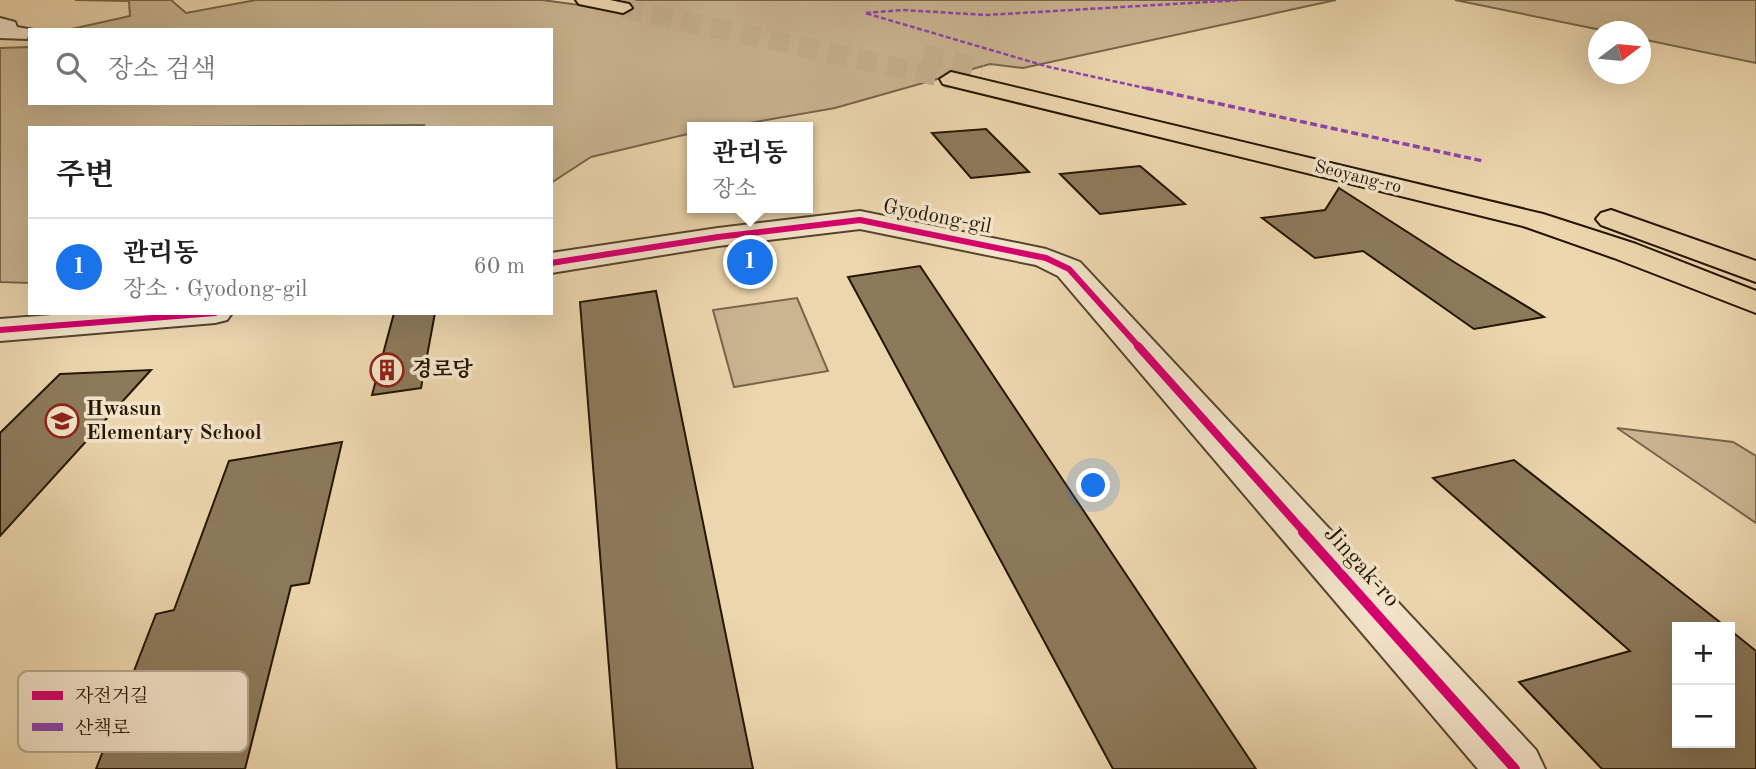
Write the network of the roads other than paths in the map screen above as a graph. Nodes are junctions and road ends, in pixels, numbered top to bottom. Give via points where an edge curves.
1 (585, 0) edge
2 (623, 8) tunnel mouth
3 (0, 24) edge
4 (27, 33) dead end
5 (983, 68) tunnel mouth
6 (951, 79) tunnel mouth
7 (553, 263) edge
8 (1756, 272) edge
9 (1756, 303) edge
10 (190, 315) edge
11 (0, 330) edge
12 (1178, 390) joint
13 (1515, 769) edge

1 - 2 main road
3 - 4 street via 8,26 2,33
5 - 8 main road, Seoyang-ro via 1587,211
6 - 9 main road, Seoyang-ro via 1533,220
7 - 12 street, Gyodong-gil via 818,224 860,220 890,224 1046,258 1069,269
10 - 11 street
12 - 13 street, Jingak-ro

